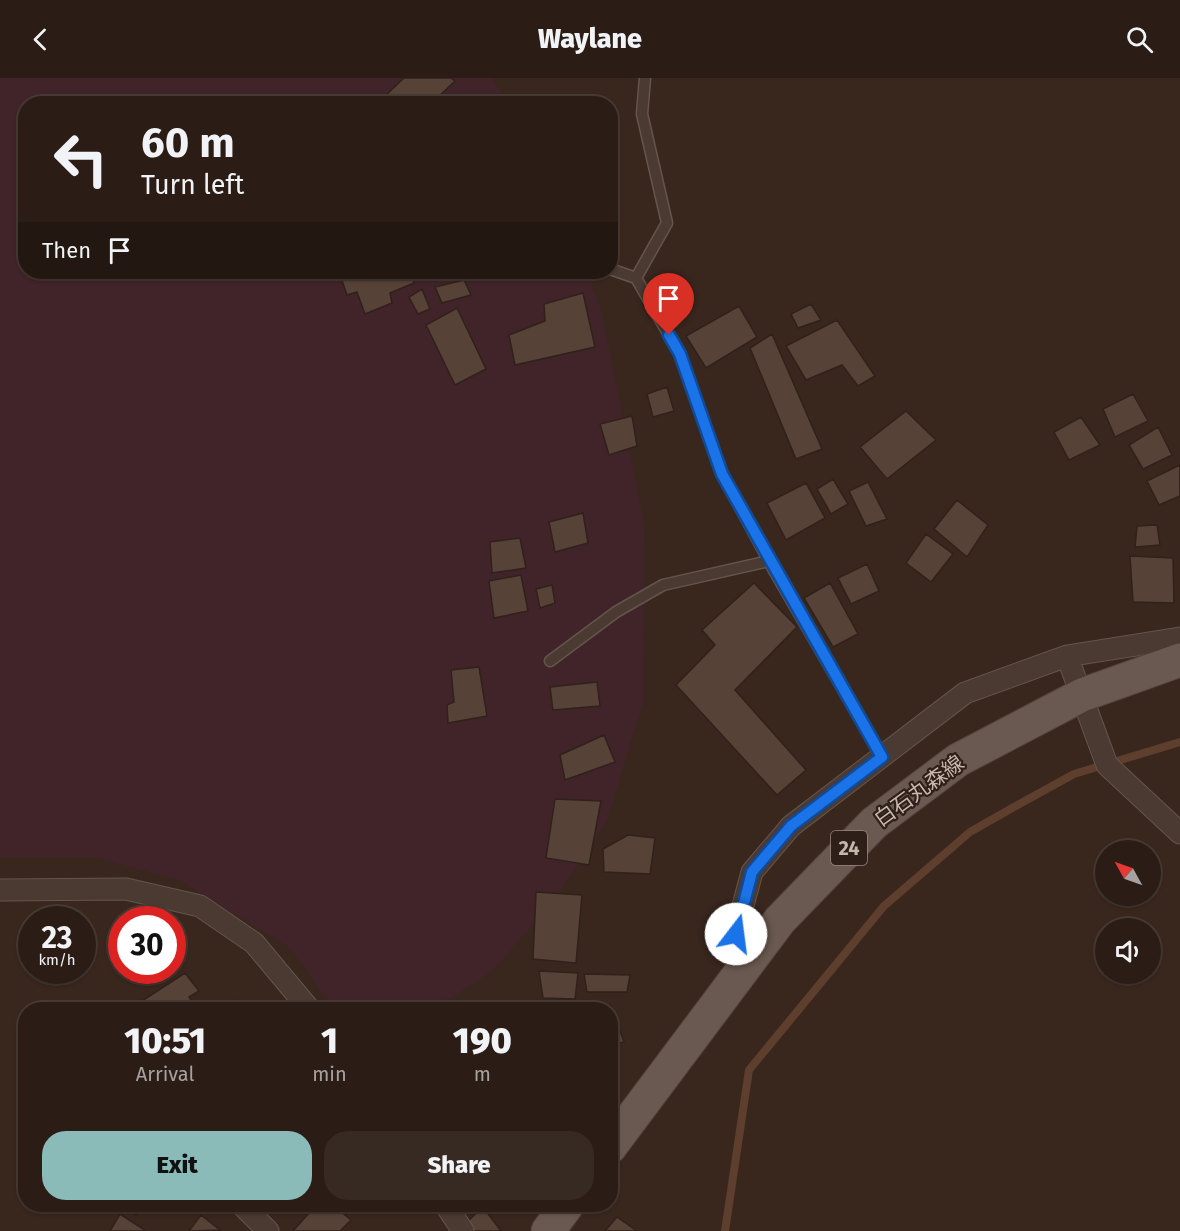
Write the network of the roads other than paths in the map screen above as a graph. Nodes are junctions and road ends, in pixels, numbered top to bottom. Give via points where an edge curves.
1 (645, 78) edge
2 (618, 272) edge
3 (636, 278) junction
4 (769, 561) junction
5 (1180, 638) edge
6 (1067, 656) junction
7 (1180, 660) edge
8 (550, 662) dead end
9 (1082, 695) junction
10 (882, 757) junction
11 (1180, 833) edge
12 (0, 890) edge
13 (743, 967) junction
14 (303, 1002) edge
15 (618, 1136) edge
16 (249, 1212) edge
17 (451, 1212) edge
18 (562, 1212) edge
19 (268, 1231) edge
20 (464, 1231) edge
21 (548, 1231) edge

1 - 3 lane via 642,114 667,223
2 - 3 lane
3 - 4 lane via 680,354 722,474
4 - 8 lane via 663,585 616,612
4 - 10 lane
5 - 6 street
6 - 9 street
6 - 10 street via 965,693
7 - 9 main road, 白石丸森線 / 24
9 - 11 street via 1104,756
9 - 13 main road, 白石丸森線 / 24 via 958,760 874,823 780,920
10 - 13 street via 791,826 752,872 730,954
12 - 14 street via 126,890 200,906 254,943
13 - 15 main road, 白石丸森線 / 24
16 - 19 street
17 - 20 street
18 - 21 main road

